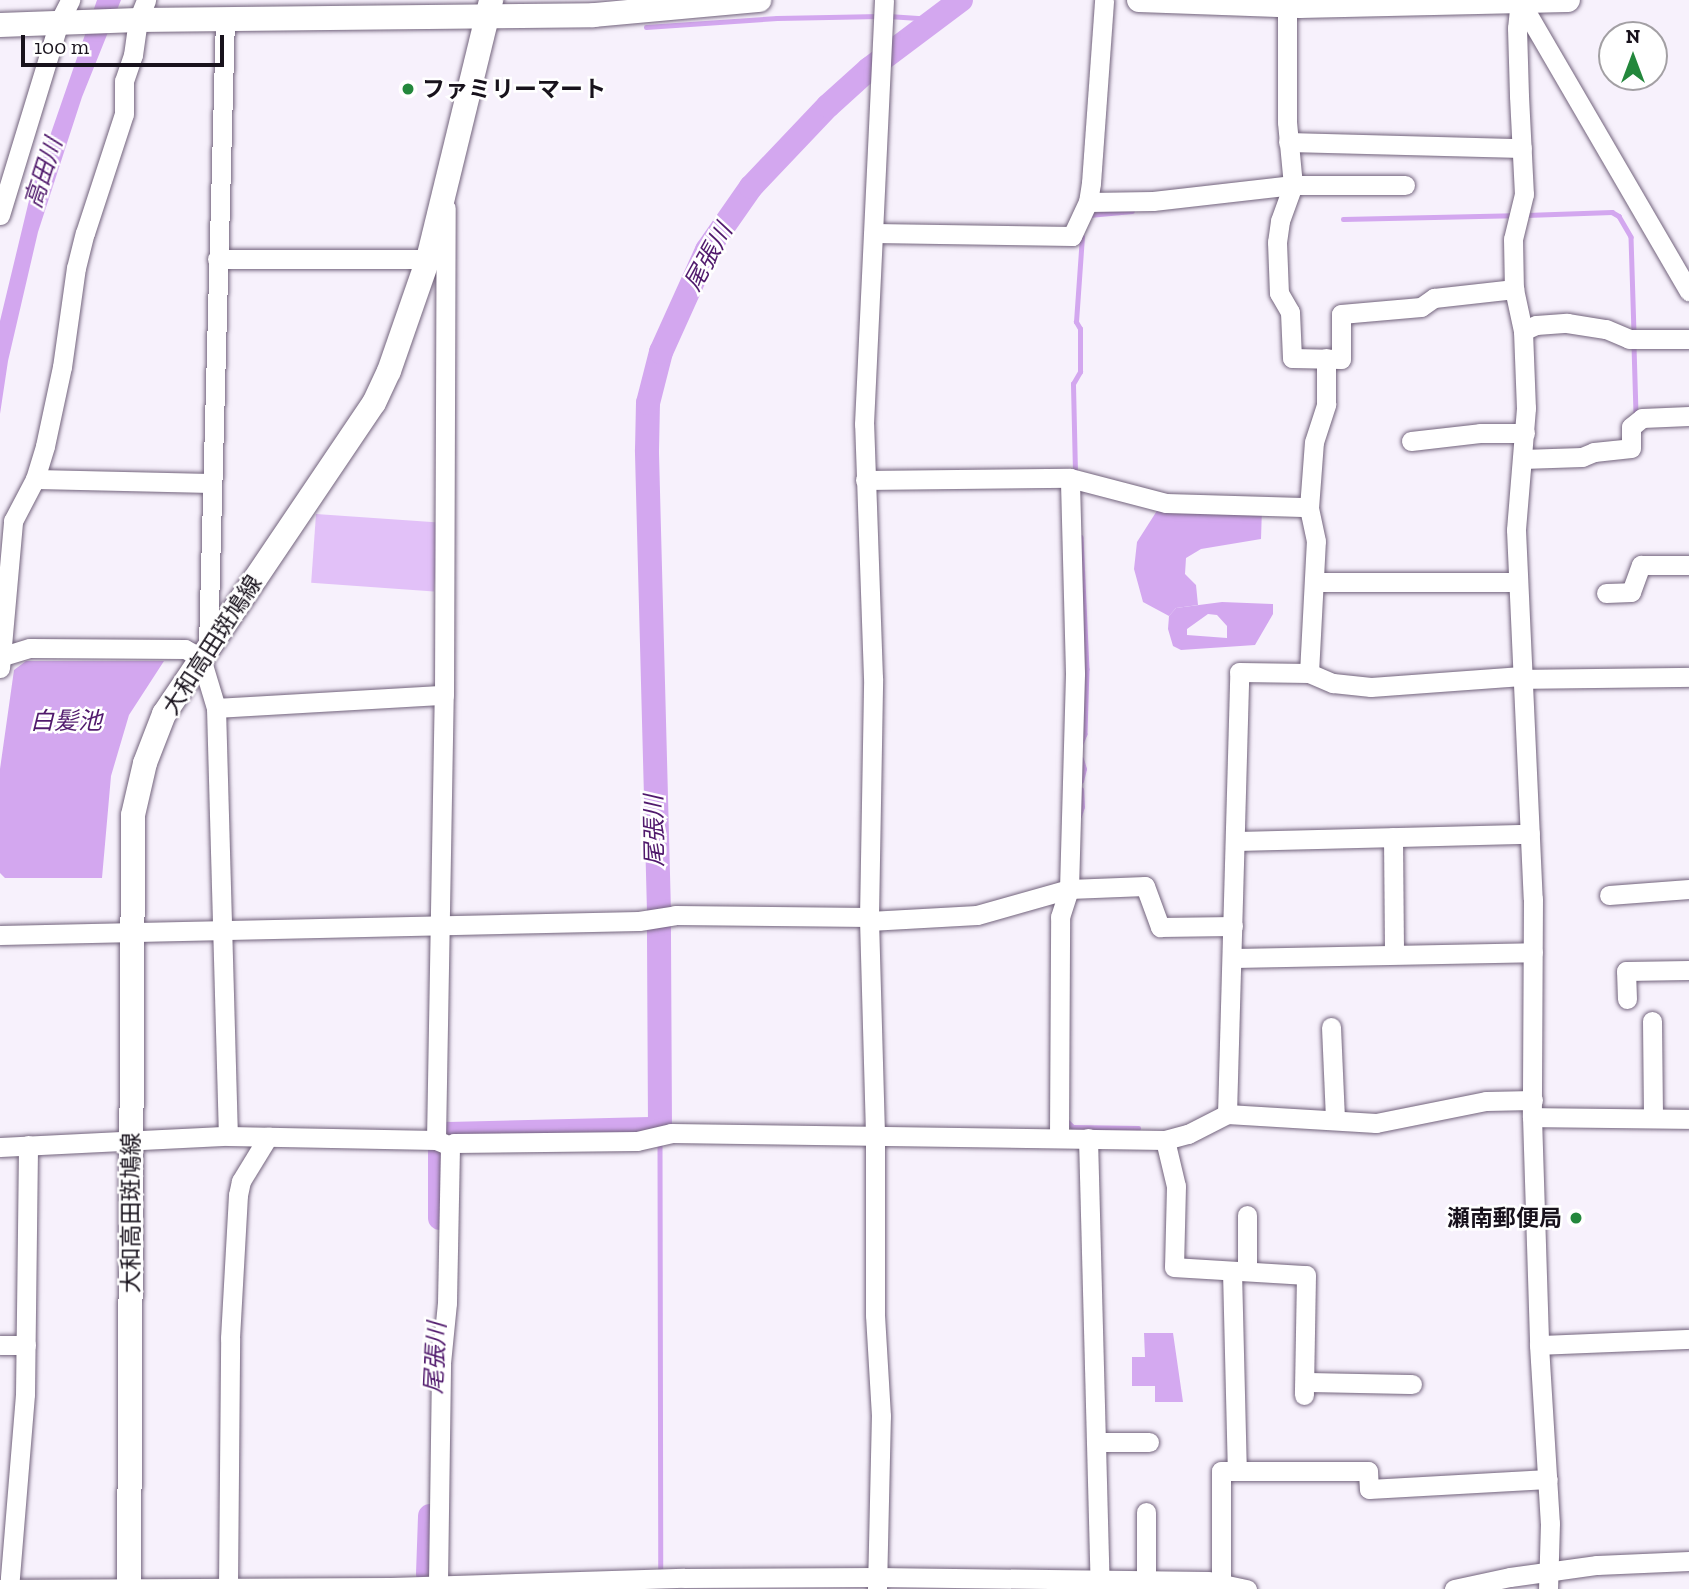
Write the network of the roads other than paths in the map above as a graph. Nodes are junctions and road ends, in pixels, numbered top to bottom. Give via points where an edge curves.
1 (759, 0) edge
2 (1104, 0) edge
3 (1139, 0) edge
4 (1568, 0) edge
5 (1520, 1) edge
6 (1295, 4) edge
7 (489, 9) edge
8 (138, 13) edge
9 (65, 15) edge
10 (883, 17) edge
11 (225, 18) junction
12 (0, 25) edge
13 (1289, 142) junction
14 (1522, 148) junction
15 (1293, 185) junction
16 (1405, 185) dead end
17 (445, 186) junction
18 (1088, 202) junction
19 (0, 215) edge
20 (874, 233) junction
21 (217, 259) junction
22 (428, 259) junction
23 (1514, 289) junction
24 (1689, 292) edge
25 (1523, 331) junction
26 (1689, 340) edge
27 (1326, 358) junction
28 (1689, 416) edge
29 (1525, 433) junction
30 (1411, 441) dead end
31 (1522, 459) junction
32 (35, 478) junction
33 (1079, 479) junction
34 (865, 480) junction
35 (212, 483) junction
36 (1302, 507) dead end
37 (1689, 565) edge
38 (1316, 582) junction
39 (1517, 582) junction
40 (1606, 593) dead end
41 (204, 652) junction
42 (1, 660) edge
43 (1309, 673) junction
44 (1689, 677) edge
45 (1522, 678) junction
46 (444, 695) junction
47 (216, 708) junction
48 (1530, 834) junction
49 (1393, 837) junction
50 (1236, 841) junction
51 (1069, 889) junction
52 (1689, 889) edge
53 (1609, 895) dead end
54 (869, 919) junction
55 (441, 925) junction
56 (1233, 926) junction
57 (222, 929) junction
58 (131, 931) junction
59 (0, 935) edge
60 (1533, 951) junction
61 (1394, 954) junction
62 (1234, 958) junction
63 (1689, 970) edge
64 (1627, 999) dead end
65 (1652, 1021) dead end
66 (1331, 1027) dead end
67 (1533, 1109) junction
68 (1227, 1114) junction
69 (1653, 1118) junction
70 (1689, 1119) edge
71 (1335, 1120) junction
72 (875, 1134) junction
73 (0, 1135) edge
74 (228, 1136) junction
75 (268, 1137) junction
76 (1059, 1137) junction
77 (1088, 1138) junction
78 (1164, 1140) junction
79 (131, 1141) junction
80 (444, 1143) junction
81 (28, 1145) junction
82 (0, 1147) edge
83 (1247, 1215) dead end
84 (1239, 1271) junction
85 (1689, 1339) edge
86 (0, 1345) edge
87 (26, 1345) junction
88 (1539, 1345) junction
89 (1412, 1384) dead end
90 (1097, 1442) junction
91 (1149, 1442) dead end
92 (1237, 1471) junction
93 (1548, 1479) junction
94 (1146, 1512) dead end
95 (1689, 1561) edge
96 (1146, 1580) junction
97 (1549, 1581) edge
98 (637, 1582) edge
99 (438, 1583) junction
100 (877, 1583) edge
101 (1221, 1583) junction
102 (1100, 1584) edge
103 (228, 1587) edge
104 (129, 1588) edge
105 (0, 1589) edge
106 (9, 1589) edge
107 (1247, 1589) edge
108 (1454, 1589) edge

1 - 7 main road via 594,15
2 - 18 street
3 - 6 main road
4 - 5 main road
5 - 6 main road
5 - 14 street
5 - 24 street
6 - 13 street
7 - 11 main road
7 - 17 main road, 大和高田斑鳩線
8 - 9 main road
8 - 11 main road
8 - 32 street via 133,55 124,81 124,114 85,233 62,368
9 - 12 main road
9 - 19 street
10 - 20 street
11 - 21 street
13 - 14 street
13 - 15 street
14 - 23 street via 1519,214 1513,239
15 - 16 street
15 - 18 street via 1153,201
15 - 27 street via 1277,242 1279,293 1290,312 1292,358
17 - 22 main road, 大和高田斑鳩線
17 - 46 street
18 - 20 street via 1072,236
20 - 34 street
21 - 22 street
21 - 35 street
22 - 41 main road, 大和高田斑鳩線 via 374,403
23 - 25 street
23 - 27 street via 1434,298 1421,307 1341,314 1341,359
25 - 26 street via 1536,325 1567,323 1633,339
25 - 29 street
27 - 38 street via 1326,404 1314,442 1309,508 1316,541
28 - 31 street via 1639,420 1631,427 1631,448 1582,457
29 - 30 street
29 - 31 street
31 - 39 street via 1516,509
32 - 35 street
32 - 42 street via 13,521
33 - 34 street
33 - 36 street via 1166,503
33 - 51 street
34 - 54 street via 873,678
35 - 41 street
37 - 40 street via 1641,565 1632,593
38 - 39 street
38 - 43 street
39 - 45 street
41 - 42 street via 30,648
41 - 47 street
41 - 58 main road, 大和高田斑鳩線 via 164,714 145,763 133,816
43 - 45 street via 1333,683 1371,687
43 - 50 street via 1240,672
44 - 45 street
45 - 48 street
46 - 47 street
46 - 55 street
47 - 57 street
48 - 49 street
48 - 60 street
49 - 50 street
49 - 61 street
50 - 56 street
51 - 54 street via 977,915
51 - 56 street via 1145,886 1160,927
51 - 76 street via 1060,917
52 - 53 street
54 - 55 street via 667,915 646,920
54 - 72 street
55 - 57 street
55 - 80 street
56 - 62 street
57 - 58 street
57 - 74 street
58 - 59 street
58 - 79 main road, 大和高田斑鳩線
60 - 61 street
60 - 67 street
61 - 62 street
62 - 68 street
63 - 64 street via 1626,971
65 - 69 street
66 - 71 street
67 - 69 street
67 - 71 street via 1486,1101 1393,1121
67 - 88 street
68 - 71 street
68 - 78 street via 1188,1134
69 - 70 street
72 - 76 street
72 - 80 street via 671,1133 645,1139
72 - 100 street via 875,1315 881,1416
73 - 82 street
74 - 75 street
74 - 79 street
75 - 80 street
75 - 103 street via 241,1181 238,1195 230,1338
76 - 77 street
77 - 78 street
77 - 90 street
78 - 84 street via 1176,1186 1174,1267
79 - 81 street
79 - 104 main road, 大和高田斑鳩線
80 - 99 street via 447,1303
81 - 82 street
81 - 87 street
83 - 84 street
84 - 89 street via 1306,1275 1304,1389
84 - 92 street
85 - 88 street
86 - 87 street
87 - 106 street
88 - 93 street
90 - 91 street
90 - 102 street
92 - 93 street via 1368,1471 1369,1489
92 - 101 street via 1221,1471
93 - 97 street
94 - 96 street
95 - 97 street via 1619,1562
96 - 101 street
96 - 102 street
97 - 108 street
98 - 99 street
98 - 100 street via 675,1578
99 - 103 street
100 - 102 street
101 - 107 street
103 - 104 street
104 - 106 street
105 - 106 street

